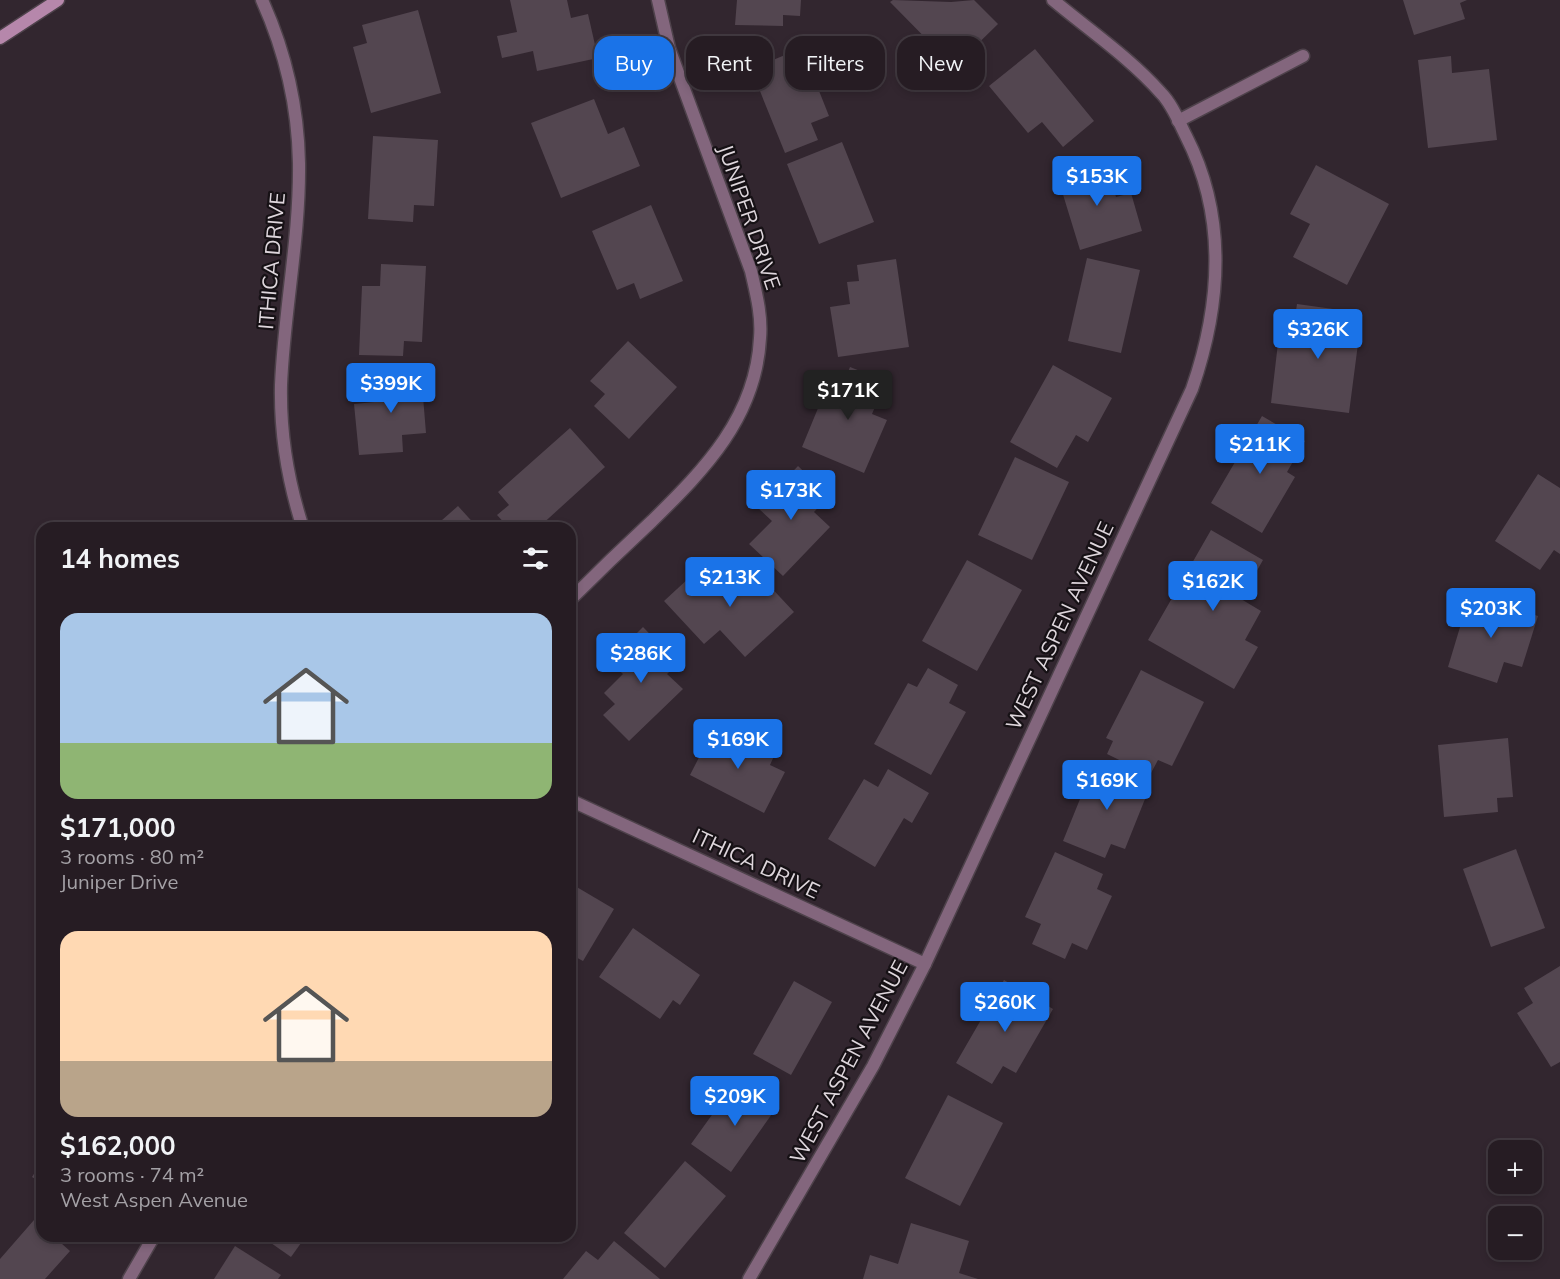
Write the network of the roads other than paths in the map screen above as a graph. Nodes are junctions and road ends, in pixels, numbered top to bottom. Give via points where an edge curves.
1 (58, 0) edge
2 (262, 0) edge
3 (658, 0) edge
4 (1053, 0) edge
5 (0, 38) edge
6 (1303, 56) dead end
7 (1178, 121) junction
8 (302, 522) edge
9 (576, 594) edge
10 (576, 803) edge
11 (925, 964) junction
12 (151, 1242) edge
13 (129, 1279) edge
14 (749, 1279) edge

1 - 5 main road
2 - 8 street, ITHICA DRIVE via 280,47 297,125 298,208 281,387 287,464
3 - 9 street, JUNIPER DRIVE via 669,48 751,271 760,338 747,401 732,431 711,460
4 - 7 street, WEST ASPEN AVENUE via 1162,93
6 - 7 street
7 - 11 street, WEST ASPEN AVENUE via 1204,179 1217,250 1212,320 1204,353 1175,426
10 - 11 street, ITHICA DRIVE
11 - 14 street, WEST ASPEN AVENUE via 873,1066
12 - 13 street

